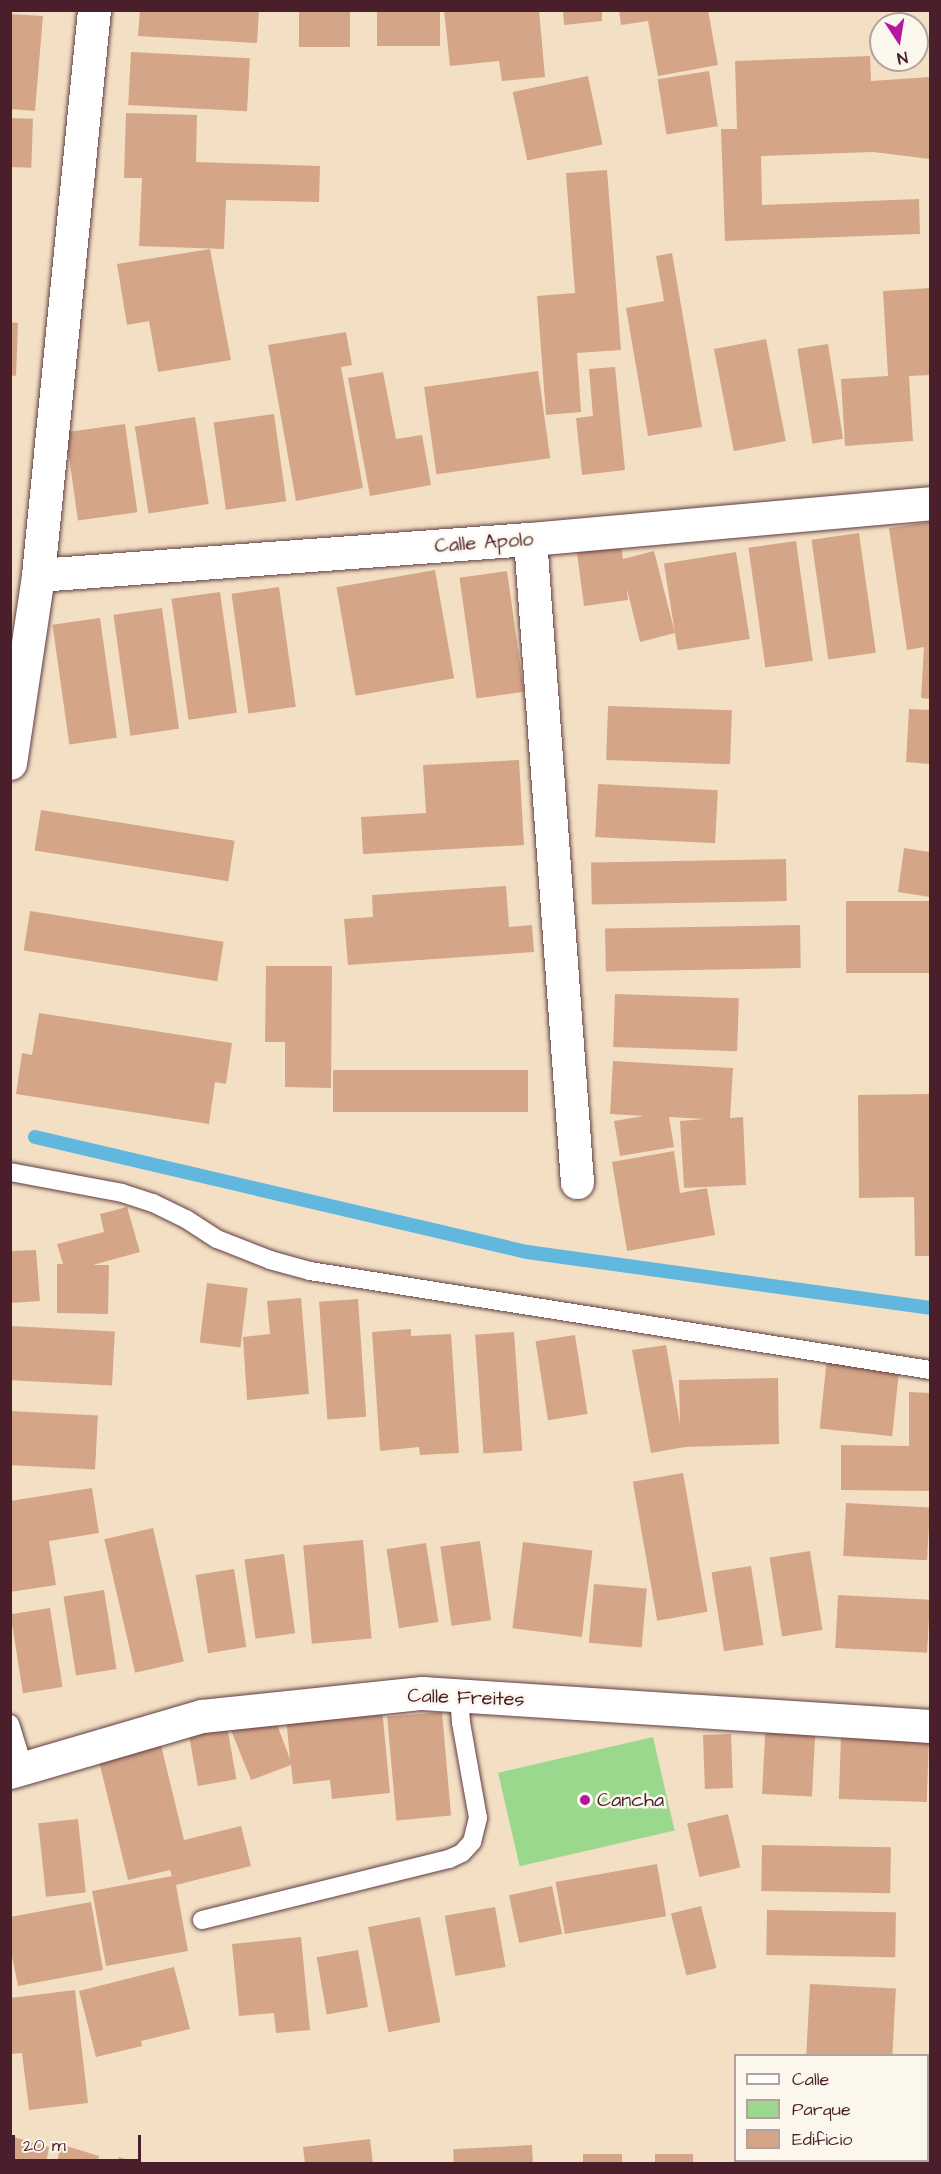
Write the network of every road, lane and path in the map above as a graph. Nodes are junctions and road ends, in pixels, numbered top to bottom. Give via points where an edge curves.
1 (94, 10) edge
2 (930, 503) edge
3 (530, 539) junction
4 (38, 575) junction
5 (10, 763) edge
6 (10, 1172) edge
7 (577, 1182) dead end
8 (930, 1370) edge
9 (459, 1696) junction
10 (10, 1724) edge
11 (930, 1726) edge
12 (17, 1770) edge
13 (202, 1920) dead end

1 - 4 street
2 - 3 street, Calle Apolo
3 - 4 street, Calle Apolo
3 - 7 street
4 - 5 street
6 - 8 lane via 122,1193 153,1203 217,1239 310,1271
9 - 11 street, Calle Freites
9 - 12 street, Calle Freites via 422,1693 202,1716
9 - 13 lane via 478,1818 472,1842 462,1853
10 - 12 lane

